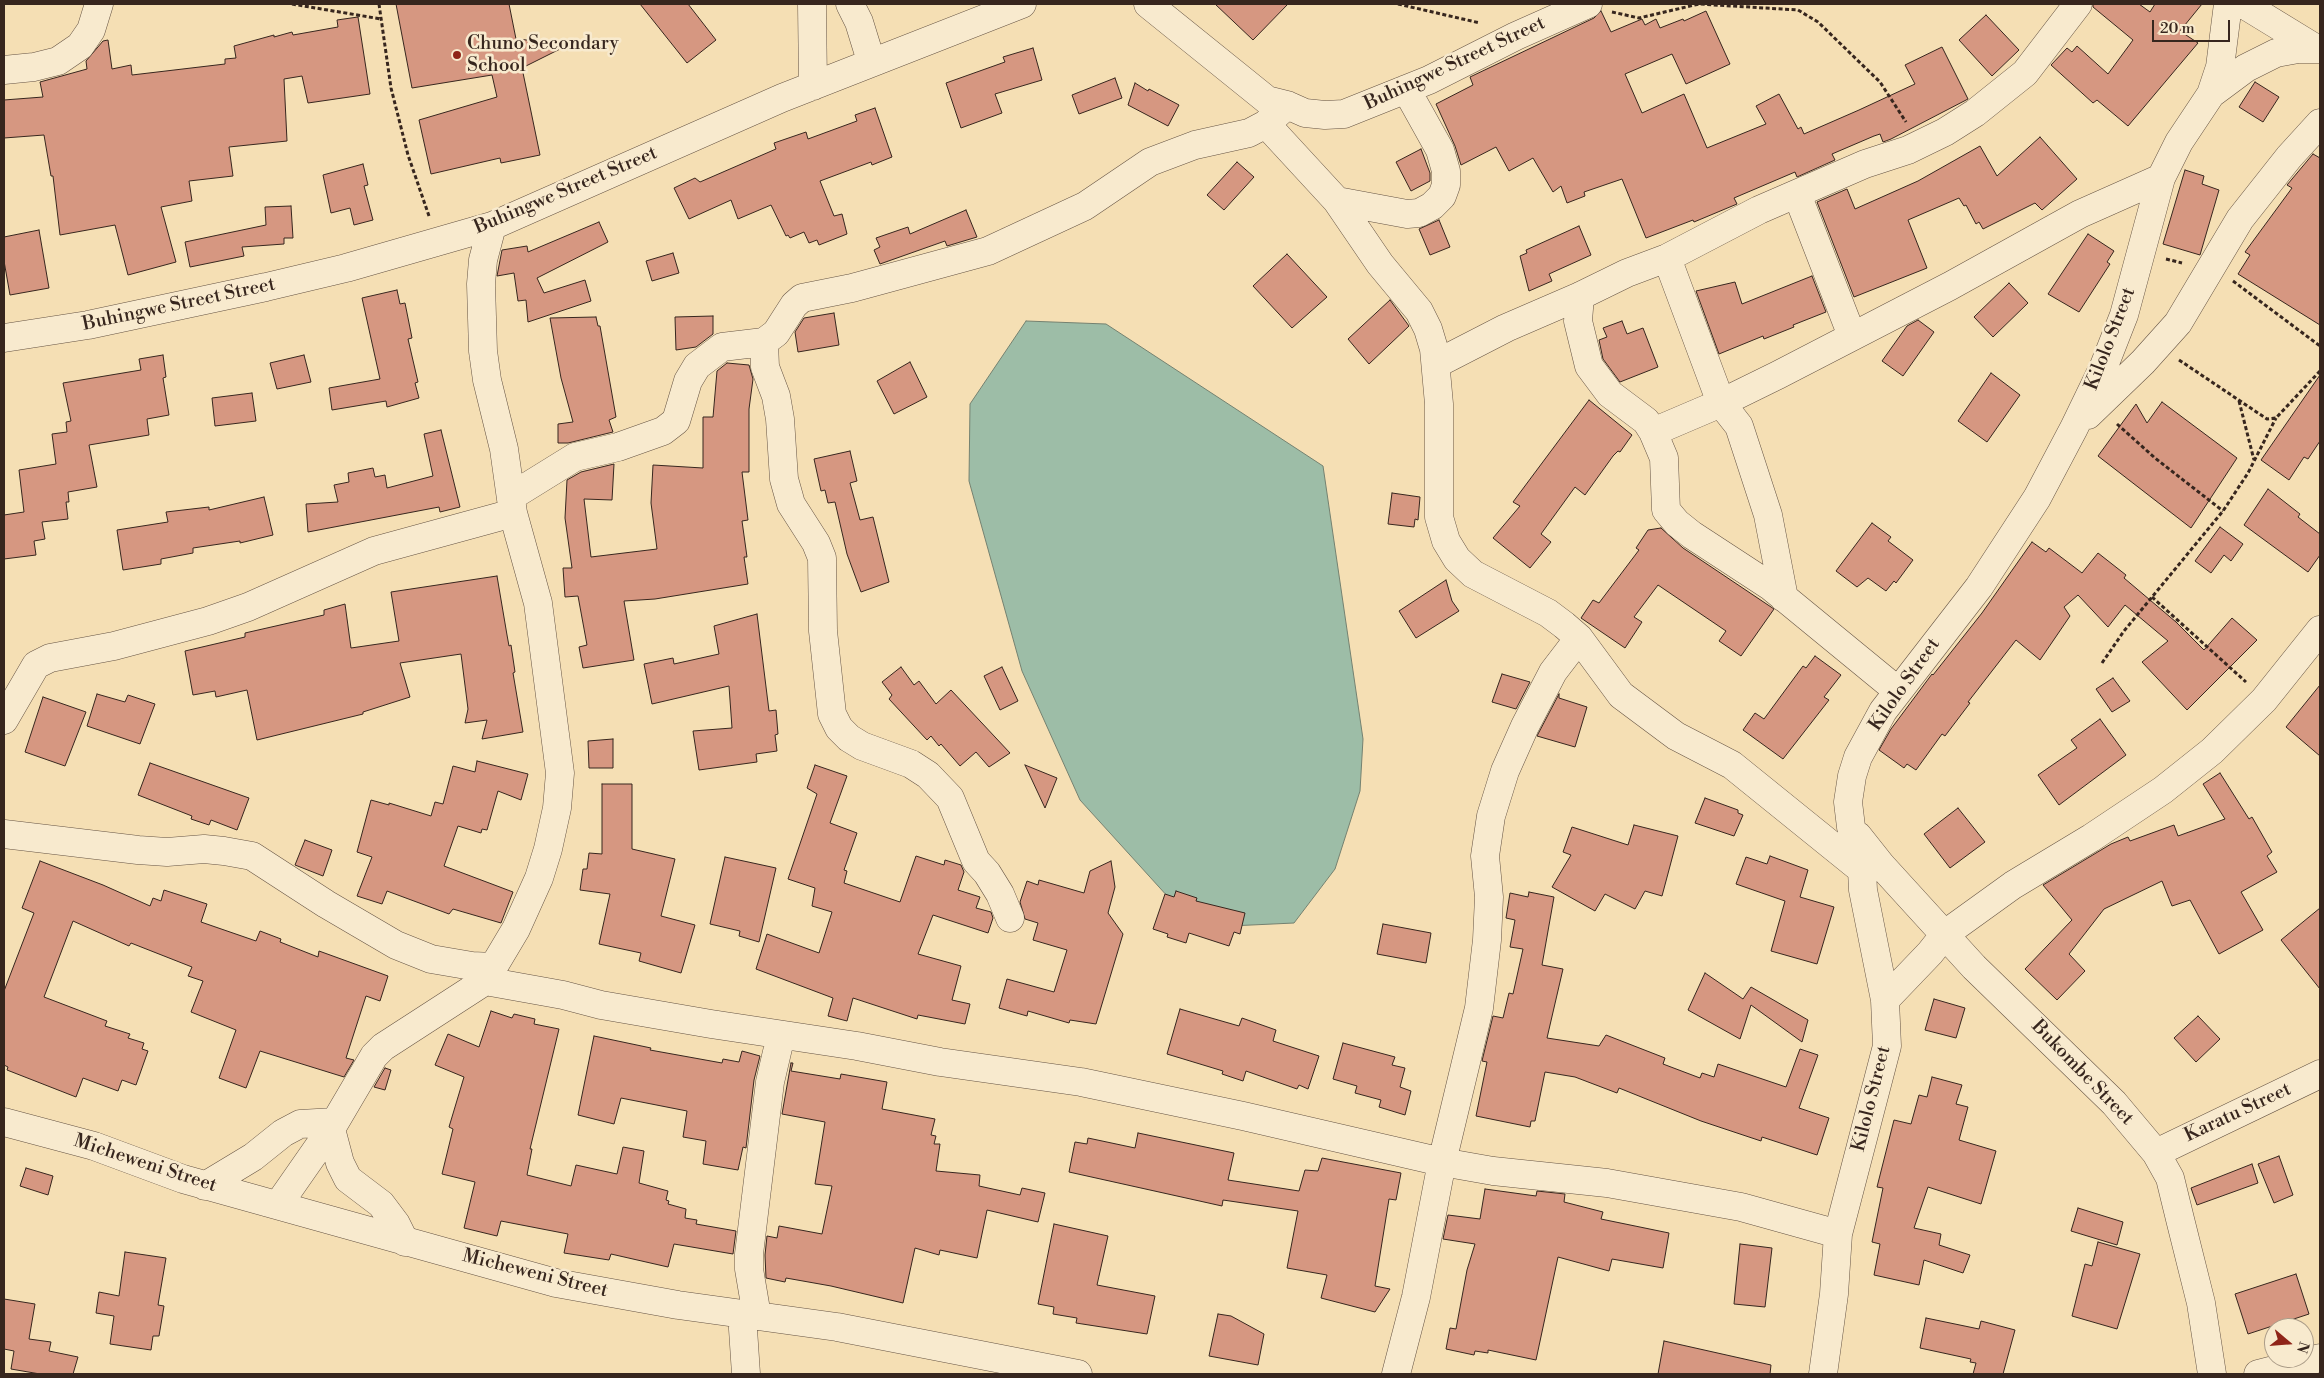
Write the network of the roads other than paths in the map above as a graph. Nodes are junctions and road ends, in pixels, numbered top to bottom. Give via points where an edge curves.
1 (99, 4) edge
2 (812, 4) edge
3 (850, 4) edge
4 (1022, 4) edge
5 (1148, 4) edge
6 (1587, 4) edge
7 (2078, 4) edge
8 (2228, 4) edge
9 (2243, 4) edge
10 (2318, 49) edge
11 (871, 61) junction
12 (4, 70) edge
13 (813, 86) junction
14 (1406, 89) junction
15 (2211, 94) junction
16 (1287, 105) junction
17 (2320, 123) edge
18 (1266, 124) junction
19 (2161, 178) junction
20 (1797, 194) junction
21 (1337, 201) junction
22 (492, 226) junction
23 (1667, 258) junction
24 (1580, 296) junction
25 (1852, 336) junction
26 (4, 338) edge
27 (764, 342) junction
28 (1436, 364) junction
29 (1721, 403) junction
30 (2074, 428) junction
31 (1654, 432) junction
32 (512, 505) junction
33 (1784, 598) junction
34 (2320, 630) edge
35 (1579, 638) junction
36 (1898, 691) junction
37 (4, 720) edge
38 (1851, 827) junction
39 (4, 834) edge
40 (1862, 870) junction
41 (1010, 918) dead end
42 (1945, 934) junction
43 (489, 974) junction
44 (1885, 1000) junction
45 (781, 1035) junction
46 (2320, 1074) edge
47 (4, 1122) edge
48 (333, 1126) junction
49 (2156, 1153) junction
50 (1442, 1162) junction
51 (205, 1186) junction
52 (278, 1205) junction
53 (1838, 1234) junction
54 (405, 1242) junction
55 (749, 1315) junction
56 (2320, 1358) edge
57 (746, 1374) edge
58 (1078, 1374) edge
59 (1396, 1374) edge
60 (1823, 1374) edge
61 (2212, 1374) edge
62 (2258, 1374) edge

1 - 12 street via 91,30 80,46 58,61
2 - 13 street
3 - 11 street
4 - 11 street, Buhingwe Street Street
5 - 16 street, Buhingwe Street Street via 1267,100
6 - 14 street, Buhingwe Street Street
7 - 20 street via 2025,72 1975,113 1920,144
8 - 15 street via 2220,66
9 - 10 street
10 - 15 street, Kilolo Street via 2276,53 2246,68
11 - 13 street, Buhingwe Street Street
13 - 22 street, Buhingwe Street Street
14 - 16 street, Buhingwe Street Street via 1344,114 1305,113
14 - 21 street via 1440,150 1446,171 1442,196 1419,213 1406,214
15 - 19 street, Kilolo Street via 2179,142
16 - 18 street
17 - 30 street via 2240,218 2178,323
18 - 21 street
18 - 27 street via 1249,133 1195,145 1150,162 1085,206 988,251 852,288 802,298 776,333
19 - 25 street via 2080,214
19 - 30 street, Kilolo Street via 2124,315 2108,358
20 - 23 street
20 - 25 street
21 - 28 street via 1380,264 1418,311 1428,329
22 - 26 street, Buhingwe Street Street via 346,268 180,306
22 - 32 street via 483,260 481,284 483,351
23 - 24 street
23 - 29 street
24 - 28 street via 1506,328
24 - 31 street via 1578,321 1589,366 1610,394 1646,421
25 - 29 street
27 - 32 street via 722,348 697,366 688,381 676,421 663,430 618,447 575,457
27 - 41 street via 765,367 776,396 784,479 790,504 822,558 822,631 832,714 849,738 928,774 950,798 976,861 1000,894
28 - 35 street via 1439,517 1446,542 1457,560 1473,574 1548,613
29 - 31 street
29 - 33 street via 1739,426 1768,515
30 - 36 street, Kilolo Street via 2037,498 1979,587
31 - 33 street via 1664,458 1666,510 1677,523
32 - 37 street via 374,550 248,607 208,621 114,646 50,658 36,665
32 - 43 street via 538,602 560,773 557,808 538,878 516,929
33 - 36 street
34 - 42 street via 2264,700 2212,750 2163,790 2013,885
35 - 40 street via 1621,695 1676,736 1732,765
35 - 50 street via 1553,672 1525,726 1505,771 1491,816 1485,856 1489,897 1482,988
36 - 38 street, Kilolo Street via 1858,756 1849,789
38 - 40 street, Kilolo Street
38 - 42 street, Bukombe Street via 1881,866
39 - 43 street via 138,850 211,850 252,856 396,945 431,959 472,966
40 - 44 street, Kilolo Street
42 - 44 street
42 - 49 street, Bukombe Street via 1974,967 2114,1104
43 - 45 street via 601,1005
43 - 48 street via 383,1047 374,1056
44 - 53 street, Kilolo Street via 1887,1046 1884,1063
45 - 50 street via 1081,1082
45 - 55 street via 766,1107 749,1254
46 - 49 street, Karatu Street
47 - 51 street, Micheweni Street via 94,1146
48 - 51 street via 300,1124
48 - 52 street
48 - 54 street via 337,1157 348,1179 382,1204
49 - 61 street, Bukombe Street via 2170,1178 2203,1313
50 - 53 street via 1671,1194 1741,1207
50 - 59 street via 1416,1297
51 - 52 street, Micheweni Street
52 - 54 street, Micheweni Street
53 - 60 street, Kilolo Street
54 - 55 street, Micheweni Street via 556,1283
55 - 57 street
55 - 58 street, Micheweni Street via 914,1341
56 - 62 street

